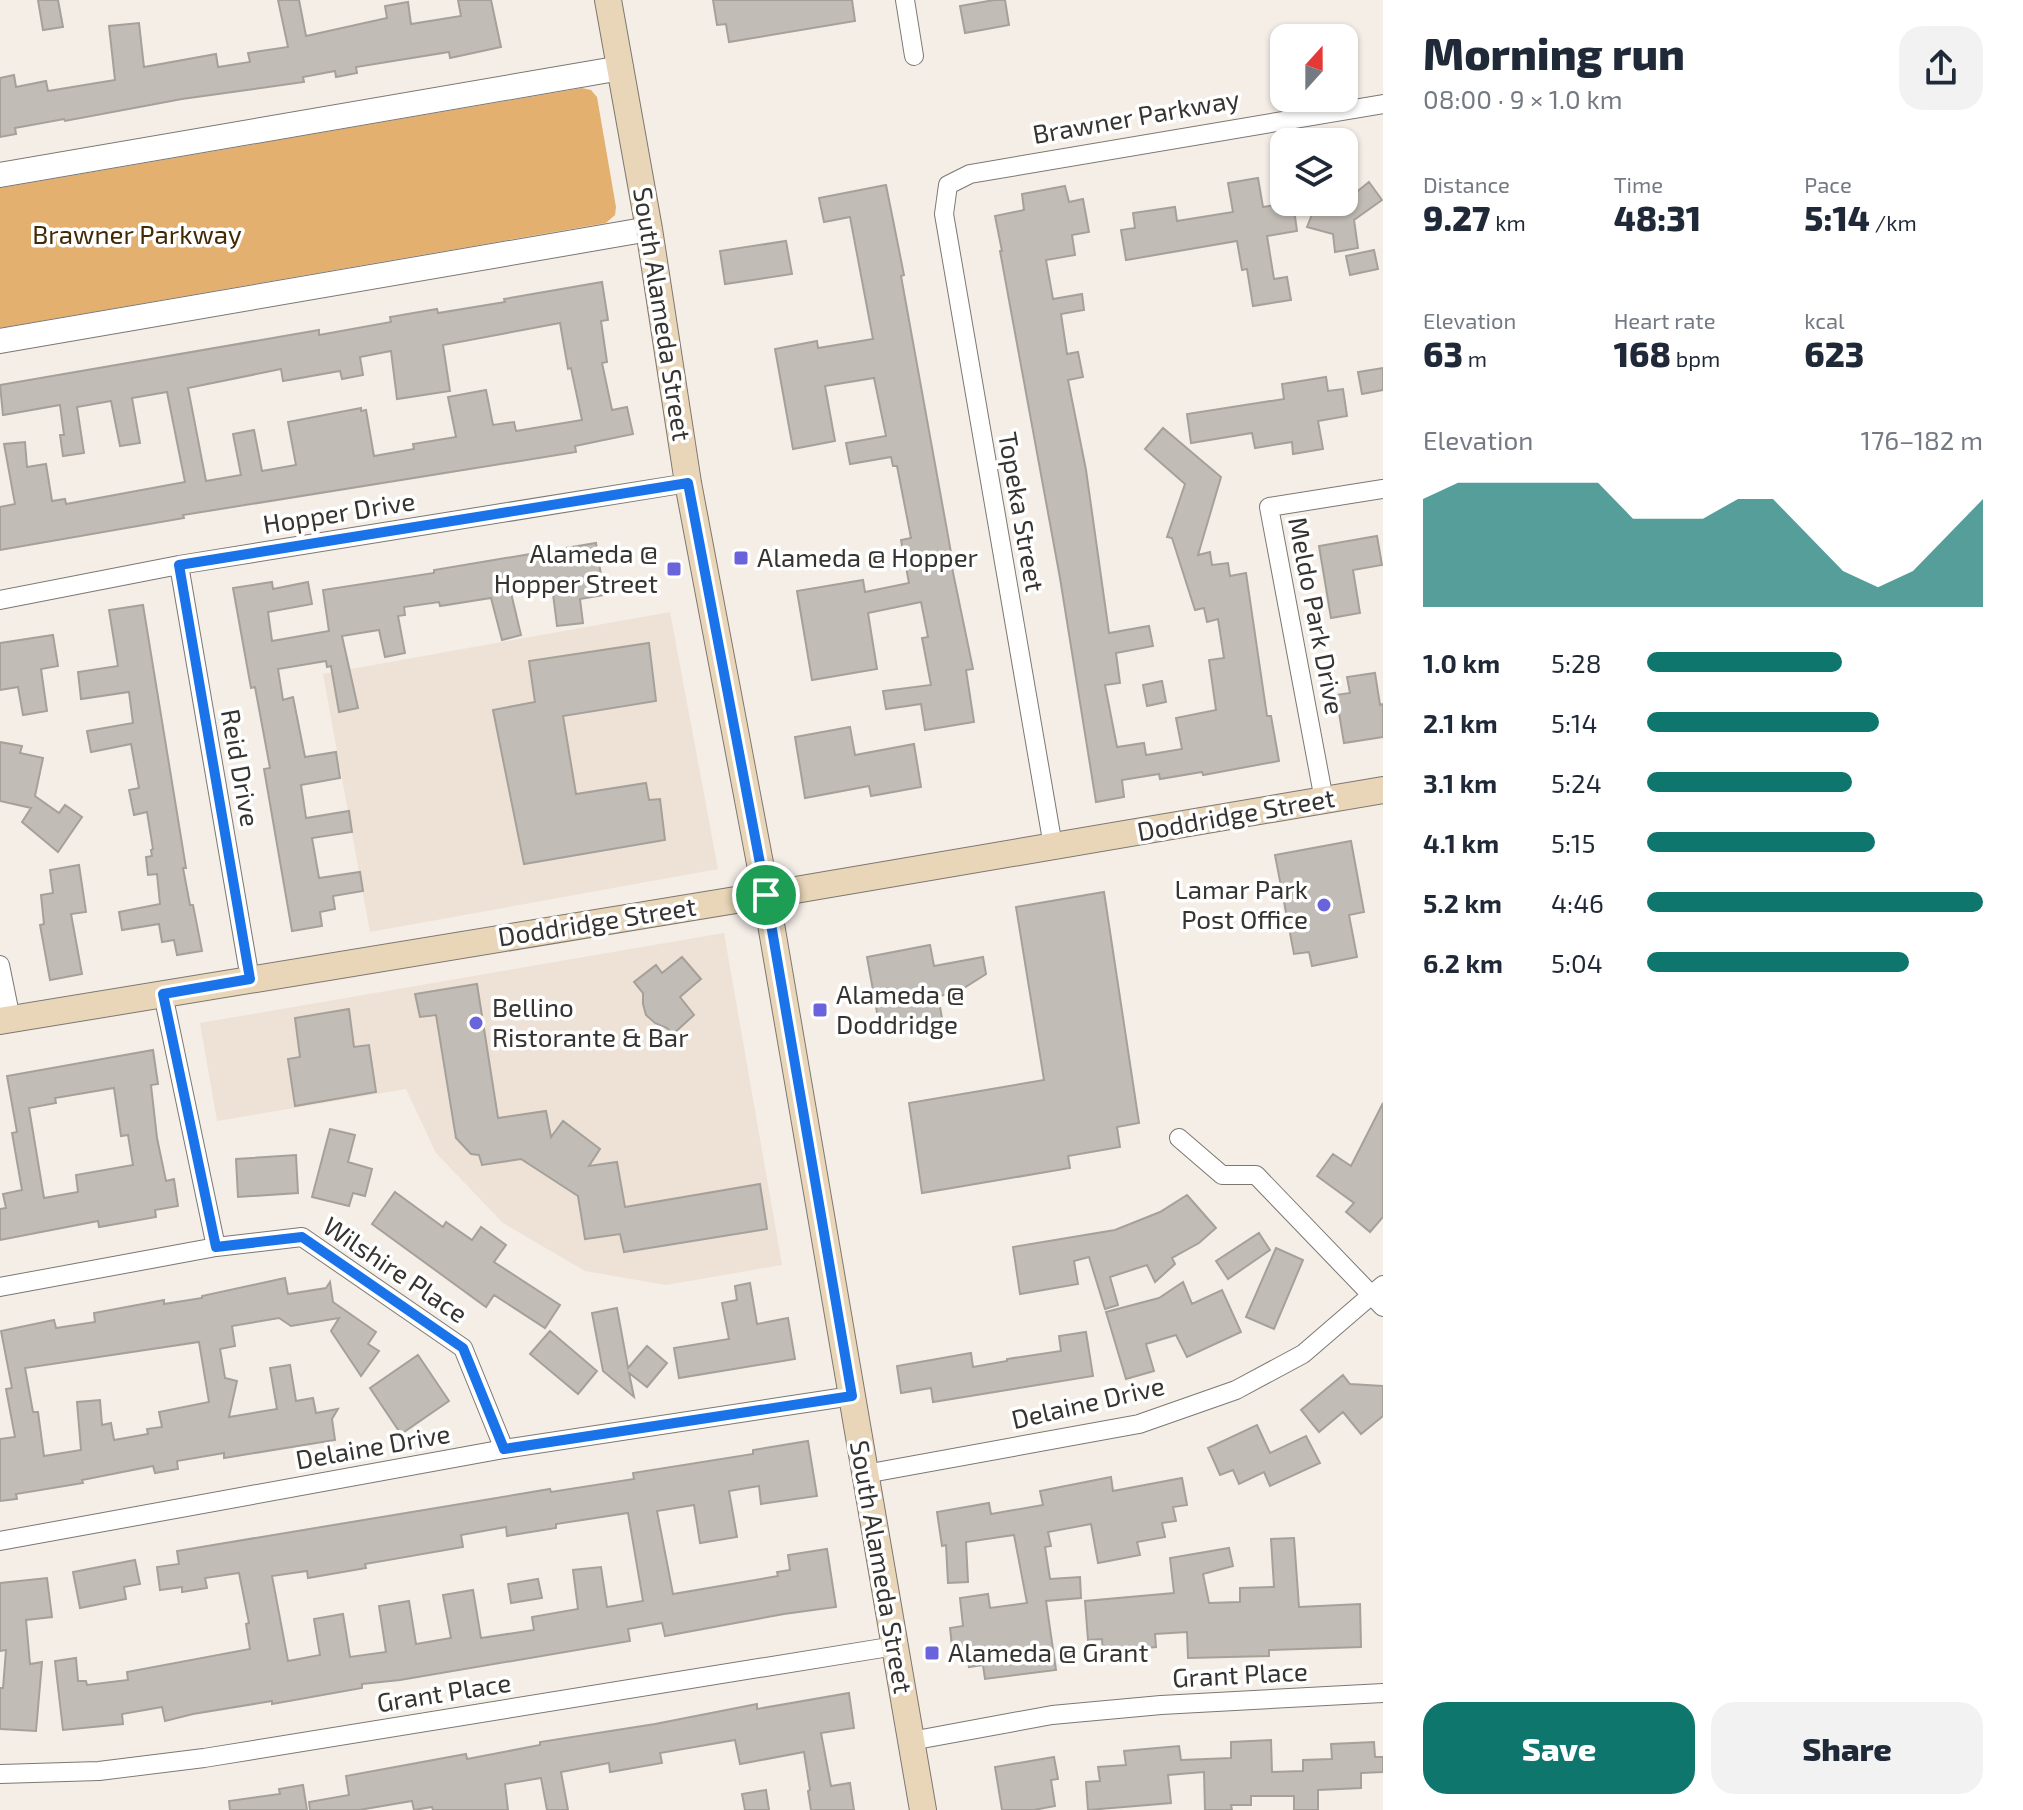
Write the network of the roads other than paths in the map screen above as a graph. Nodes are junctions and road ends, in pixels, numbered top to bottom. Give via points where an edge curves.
1 (608, 0) edge
2 (905, 0) edge
3 (914, 56) dead end
4 (621, 68) junction
5 (1383, 104) edge
6 (0, 175) edge
7 (948, 185) joint
8 (649, 229) junction
9 (0, 341) edge
10 (688, 483) junction
11 (1383, 489) edge
12 (179, 565) junction
13 (0, 600) edge
14 (1383, 790) edge
15 (1324, 800) junction
16 (1053, 846) junction
17 (766, 895) junction
18 (0, 965) edge
19 (250, 979) junction
20 (163, 994) junction
21 (6, 1020) edge
22 (1179, 1138) dead end
23 (216, 1247) junction
24 (0, 1287) edge
25 (1379, 1296) edge
26 (852, 1396) junction
27 (504, 1449) junction
28 (865, 1474) junction
29 (0, 1541) edge
30 (895, 1646) junction
31 (1383, 1693) edge
32 (911, 1741) junction
33 (0, 1774) edge
34 (923, 1810) edge

1 - 4 main road, South Alameda Street
2 - 3 street
4 - 6 street
4 - 8 main road, South Alameda Street
5 - 7 street, Brawner Parkway via 970,174
7 - 16 street, Topeka Street via 944,214
8 - 9 street
8 - 10 main road, South Alameda Street
10 - 12 street, Hopper Drive
10 - 17 main road, South Alameda Street
11 - 15 street, Meldo Park Drive via 1269,507
12 - 13 street, Hopper Drive
12 - 19 street, Reid Drive
14 - 15 main road, Doddridge Street
15 - 16 main road, Doddridge Street
16 - 17 main road, Doddridge Street
17 - 19 main road, Doddridge Street
17 - 26 main road, South Alameda Street
18 - 21 street
19 - 20 main road, Doddridge Street
20 - 21 main road, Doddridge Street
20 - 23 street
22 - 25 street via 1222,1175 1256,1175
23 - 24 street, Wilshire Place
23 - 27 street, Wilshire Place via 302,1237 463,1348
25 - 28 street, Delaine Drive via 1303,1354 1236,1390 1139,1424
26 - 27 street, Delaine Drive
26 - 28 main road, South Alameda Street
27 - 29 street, Delaine Drive
28 - 30 main road, South Alameda Street
30 - 32 main road, South Alameda Street
30 - 33 street, Grant Place via 204,1758 99,1771
31 - 32 street, Grant Place via 1052,1715
32 - 34 main road, South Alameda Street

